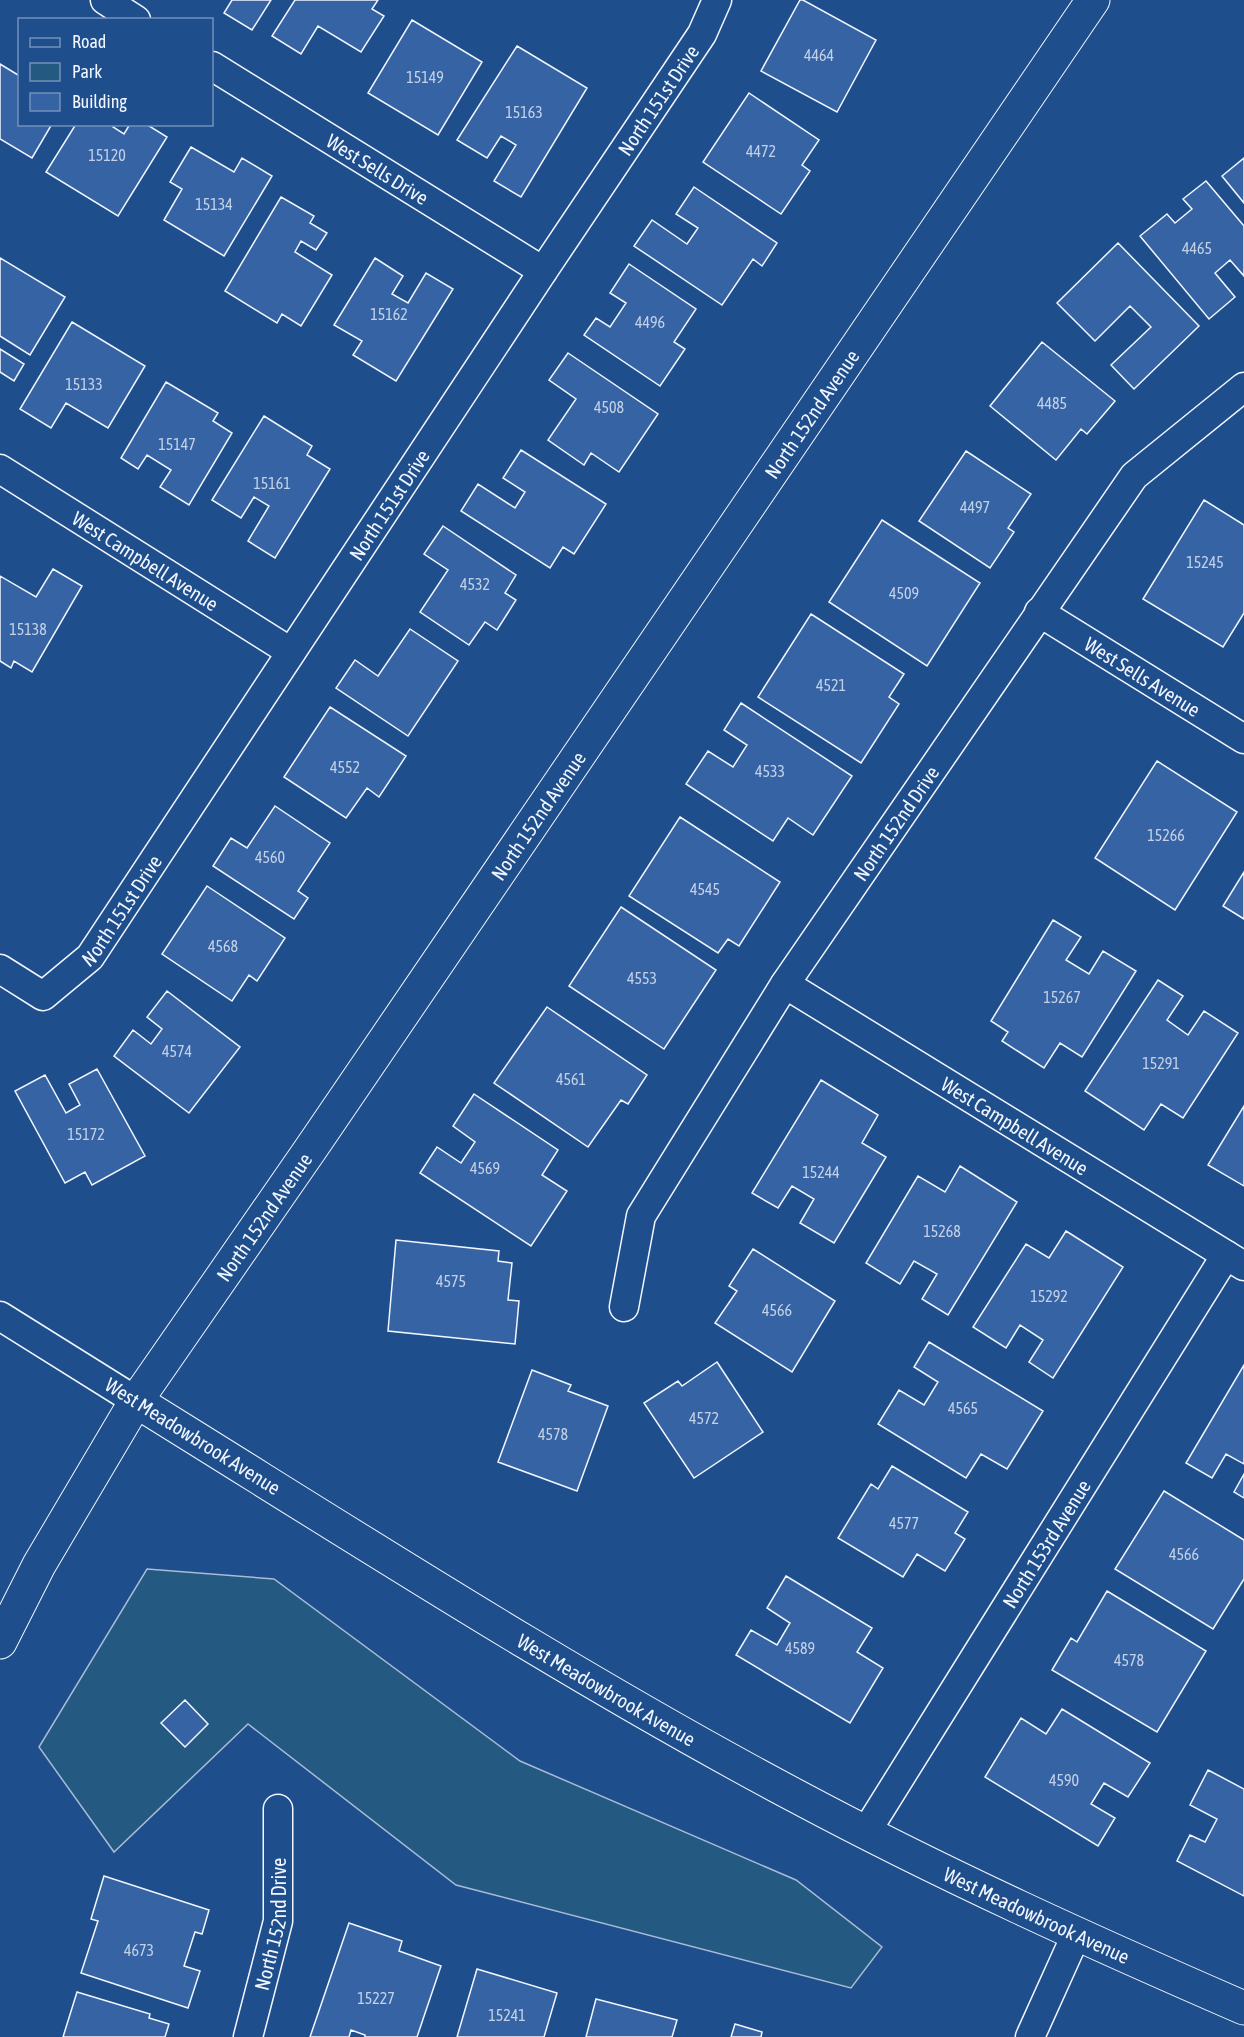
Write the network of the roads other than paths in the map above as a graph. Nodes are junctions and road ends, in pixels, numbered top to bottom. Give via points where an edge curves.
1 (105, 0) edge
2 (717, 0) edge
3 (1093, 0) edge
4 (133, 18) edge
5 (213, 67) edge
6 (543, 271) junction
7 (1244, 387) edge
8 (0, 469) edge
9 (1039, 612) junction
10 (291, 652) junction
11 (1244, 739) edge
12 (0, 969) edge
13 (785, 984) junction
14 (1235, 1260) edge
15 (624, 1307) dead end
16 (0, 1316) edge
17 (136, 1401) junction
18 (0, 1642) edge
19 (278, 1809) dead end
20 (866, 1832) junction
21 (1076, 1935) junction
22 (1244, 2008) edge
23 (248, 2037) edge
24 (1030, 2037) edge

1 - 4 street
2 - 6 street, North 151st Drive via 702,34
3 - 17 street, North 152nd Avenue
5 - 6 street, West Sells Drive
6 - 10 street, North 151st Drive
7 - 9 street, North 152nd Drive via 1134,476
8 - 10 street, West Campbell Avenue
9 - 11 street, West Sells Avenue
9 - 13 street, North 152nd Drive
10 - 12 street, North 151st Drive via 90,957 44,996
13 - 14 street, West Campbell Avenue
13 - 15 street, North 152nd Drive via 640,1216
14 - 20 street, North 153rd Avenue
16 - 17 street, West Meadowbrook Avenue
17 - 18 street, North 152nd Avenue via 39,1565
17 - 20 street, West Meadowbrook Avenue via 549,1657
19 - 23 street, North 152nd Drive via 278,1921
20 - 21 street, West Meadowbrook Avenue
21 - 22 street, West Meadowbrook Avenue
21 - 24 street

